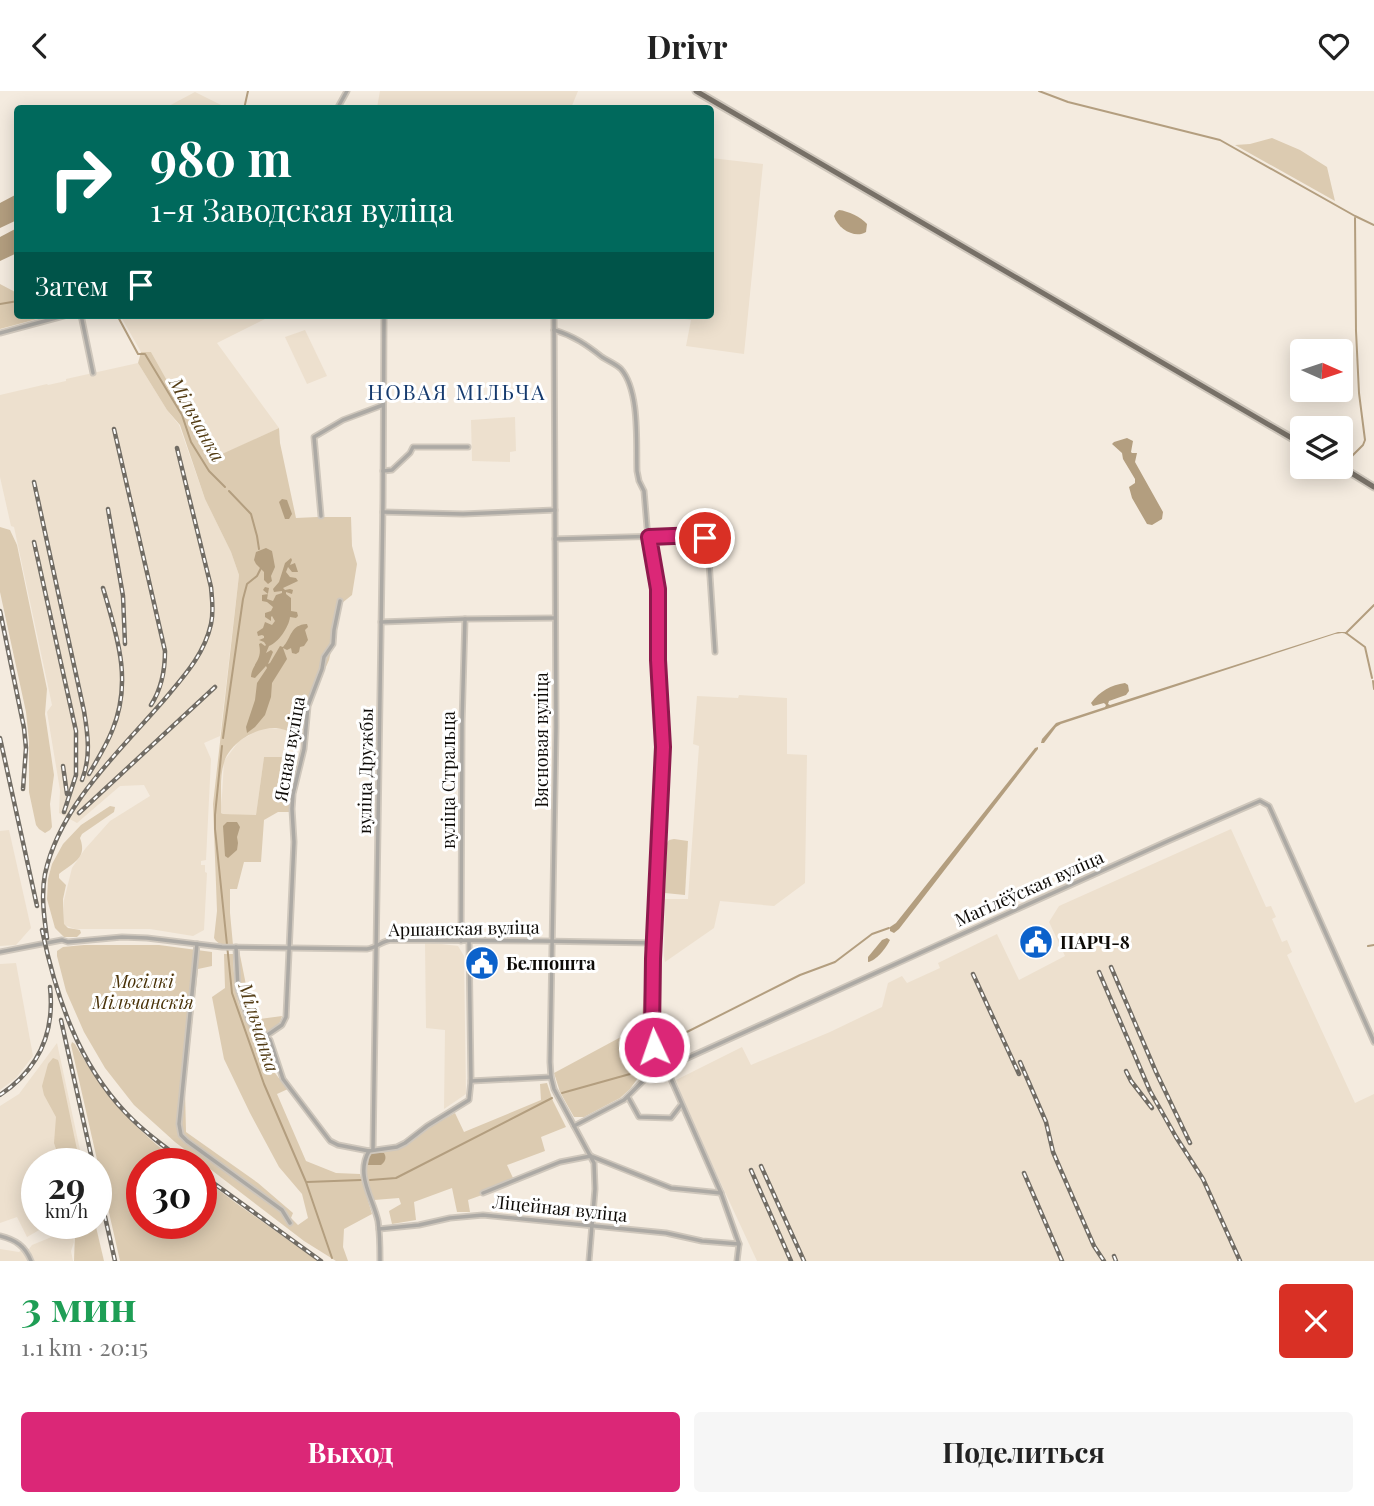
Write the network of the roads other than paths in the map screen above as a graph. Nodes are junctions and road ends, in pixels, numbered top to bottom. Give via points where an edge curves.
1 (696, 91) edge
2 (52, 319) edge
3 (82, 319) edge
4 (384, 319) edge
5 (554, 319) edge
6 (554, 330) junction
7 (0, 333) edge
8 (93, 373) dead end
9 (383, 405) junction
10 (1290, 437) edge
11 (468, 447) dead end
12 (383, 471) junction
13 (1353, 475) edge
14 (1374, 487) edge
15 (555, 510) junction
16 (383, 512) junction
17 (321, 516) dead end
18 (649, 537) junction
19 (555, 539) junction
20 (340, 601) dead end
21 (555, 618) junction
22 (465, 619) junction
23 (381, 622) junction
24 (715, 652) dead end
25 (461, 941) junction
26 (469, 941) junction
27 (552, 941) junction
28 (654, 943) junction
29 (197, 944) junction
30 (378, 945) junction
31 (234, 947) junction
32 (288, 948) junction
33 (0, 952) edge
34 (266, 1036) junction
35 (1374, 1041) edge
36 (666, 1068) junction
37 (551, 1077) junction
38 (471, 1081) junction
39 (628, 1097) junction
40 (682, 1105) junction
41 (574, 1126) junction
42 (371, 1150) junction
43 (591, 1156) junction
44 (483, 1193) dead end
45 (721, 1193) junction
46 (290, 1223) dead end
47 (591, 1226) junction
48 (379, 1229) junction
49 (0, 1236) edge
50 (739, 1244) junction
51 (31, 1261) edge
52 (380, 1261) edge
53 (589, 1261) edge
54 (737, 1261) edge

1 - 10 main road
2 - 7 street
3 - 8 street
4 - 9 street, вуліца Дружбы
5 - 6 street, Вясновая вуліца
6 - 15 street, Вясновая вуліца
6 - 18 street via 584,342 620,367 625,376 636,407 637,471
9 - 12 street, вуліца Дружбы
9 - 17 street via 314,437
11 - 12 street via 413,447 392,470
12 - 16 street, вуліца Дружбы
13 - 14 main road
15 - 16 street
15 - 19 street, Вясновая вуліца
16 - 23 street, вуліца Дружбы
18 - 19 street
18 - 24 street via 705,538
18 - 28 street via 658,589 663,747
19 - 21 street, Вясновая вуліца
20 - 32 street, Ясная вуліца via 333,643 308,706 293,794
21 - 22 street
21 - 27 street, Вясновая вуліца
22 - 23 street
22 - 25 street, вуліца Стральца
23 - 30 street, вуліца Дружбы
25 - 26 street, Аршанская вуліца
25 - 30 street, Аршанская вуліца via 391,940
26 - 27 street, Аршанская вуліца
26 - 38 street
27 - 28 street, Аршанская вуліца
27 - 37 street, Вясновая вуліца
28 - 36 street via 653,1039
29 - 31 street, Аршанская вуліца
29 - 33 street, Аршанская вуліца via 122,937 62,940
29 - 46 street via 181,1135 282,1210
30 - 32 street, Аршанская вуліца via 367,949
30 - 42 street, вуліца Дружбы
31 - 32 street, Аршанская вуліца
31 - 34 street via 240,999 251,1024
32 - 34 street, Ясная вуліца via 286,1017
34 - 42 street via 283,1079 330,1141
35 - 36 street, Магілёўская вуліца via 1269,806 1260,801
36 - 39 street, Магілёўская вуліца via 645,1079
36 - 40 street
37 - 38 street
37 - 41 street, Вясновая вуліца
38 - 42 street via 469,1100 401,1146
39 - 40 street via 639,1117 671,1118
39 - 41 street, Магілёўская вуліца
40 - 45 street
41 - 43 street, Вясновая вуліца
42 - 48 street, вуліца Дружбы via 364,1177
43 - 44 street via 560,1162
43 - 45 street via 671,1188
43 - 47 street via 595,1174
45 - 50 street
47 - 48 street, Ліцейная вуліца via 483,1215
47 - 50 street, Ліцейная вуліца
47 - 53 street
48 - 52 street, вуліца Дружбы
49 - 51 street via 23,1247
50 - 54 street

